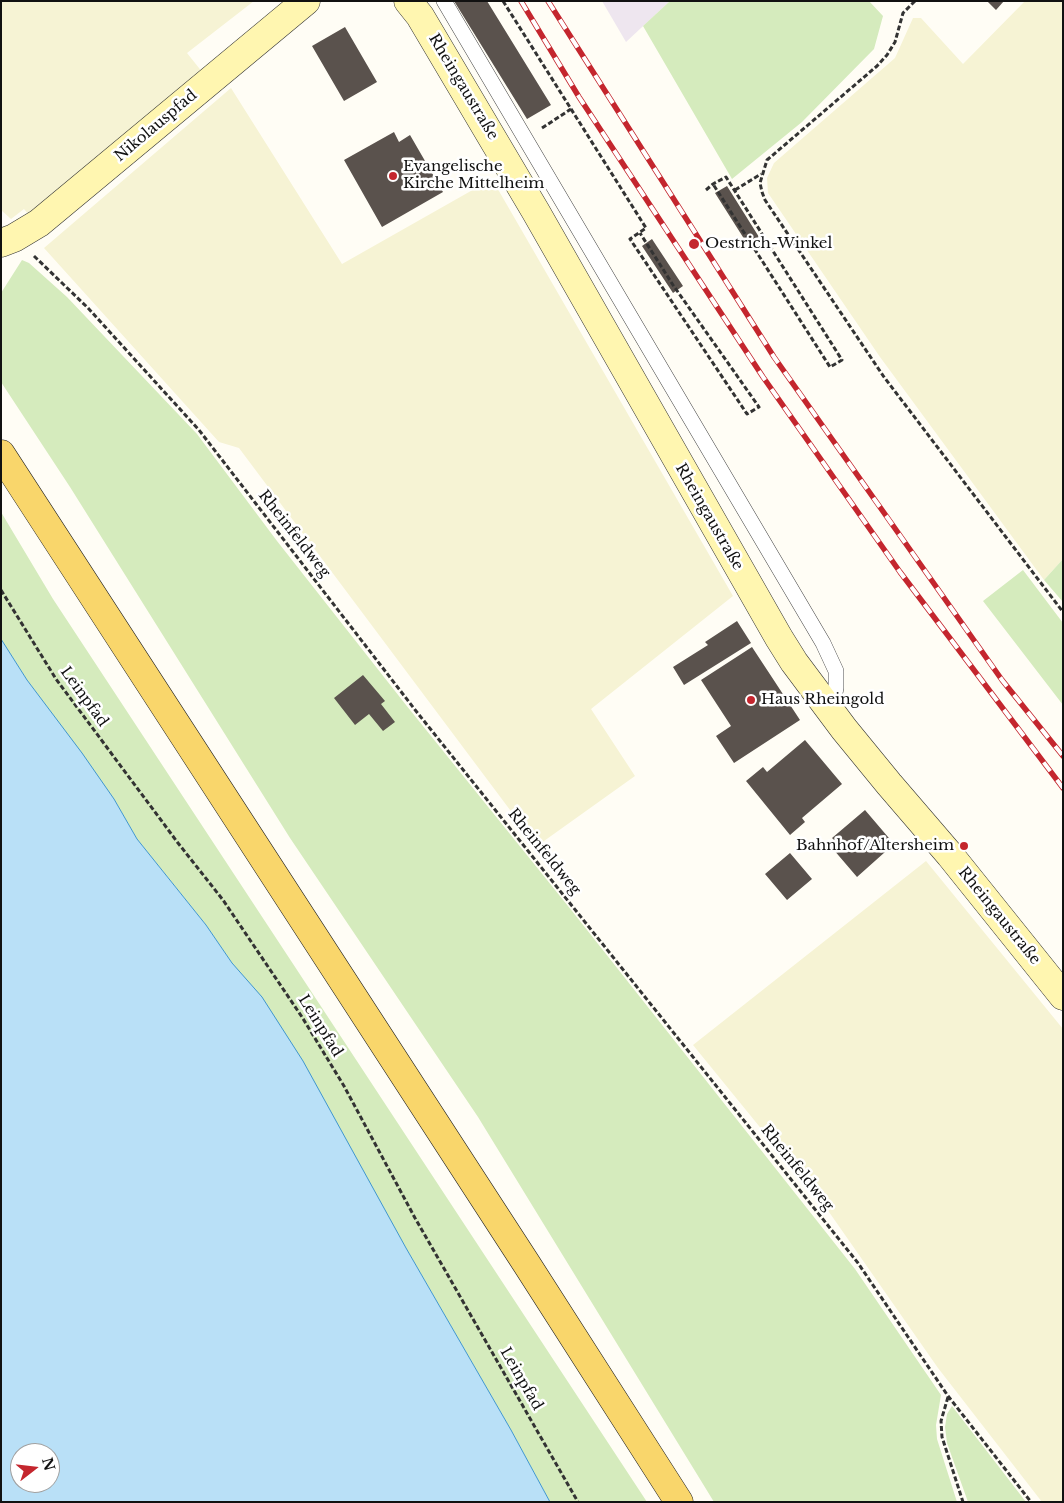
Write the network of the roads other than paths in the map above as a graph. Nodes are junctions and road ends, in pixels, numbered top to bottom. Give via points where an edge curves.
1 (306, 1) edge
2 (408, 1) edge
3 (444, 1) edge
4 (7, 241) edge
5 (1, 454) edge
6 (831, 712) junction
7 (1063, 996) edge
8 (679, 1502) edge

1 - 4 main road, Nikolauspfad via 39,223
2 - 6 main road, Rheingaustraße via 536,212 779,638
3 - 6 lane via 823,643 836,671
5 - 8 main road
6 - 7 main road, Rheingaustraße

